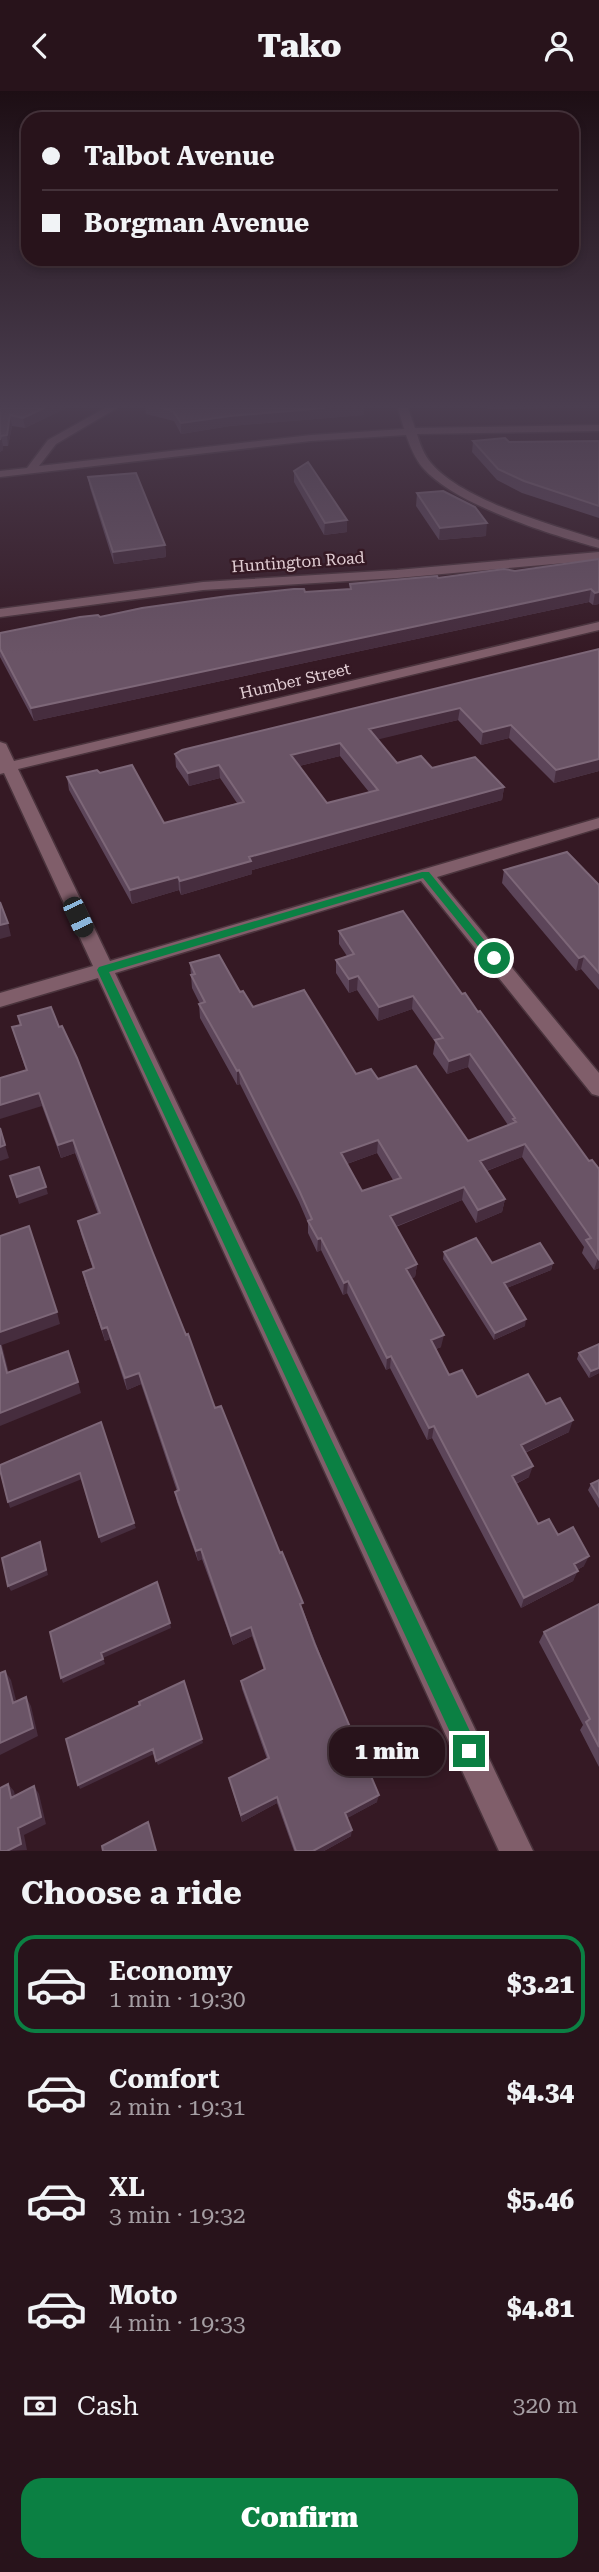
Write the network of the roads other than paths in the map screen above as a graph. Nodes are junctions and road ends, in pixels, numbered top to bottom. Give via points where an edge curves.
1 (465, 490) edge
2 (563, 533) junction
3 (599, 544) edge
4 (599, 556) edge
5 (554, 559) junction
6 (0, 613) edge
7 (599, 626) edge
8 (3, 761) edge
9 (599, 823) edge
10 (425, 874) junction
11 (103, 970) junction
12 (0, 1000) edge
13 (599, 1089) edge
14 (516, 1851) edge

1 - 2 street
2 - 3 street
2 - 5 street via 564,550
4 - 5 street, Huntington Road
5 - 6 street, Huntington Road via 203,586
7 - 8 street, Humber Street
8 - 11 street
9 - 10 street
10 - 11 street
10 - 13 street
11 - 12 street
11 - 14 street

